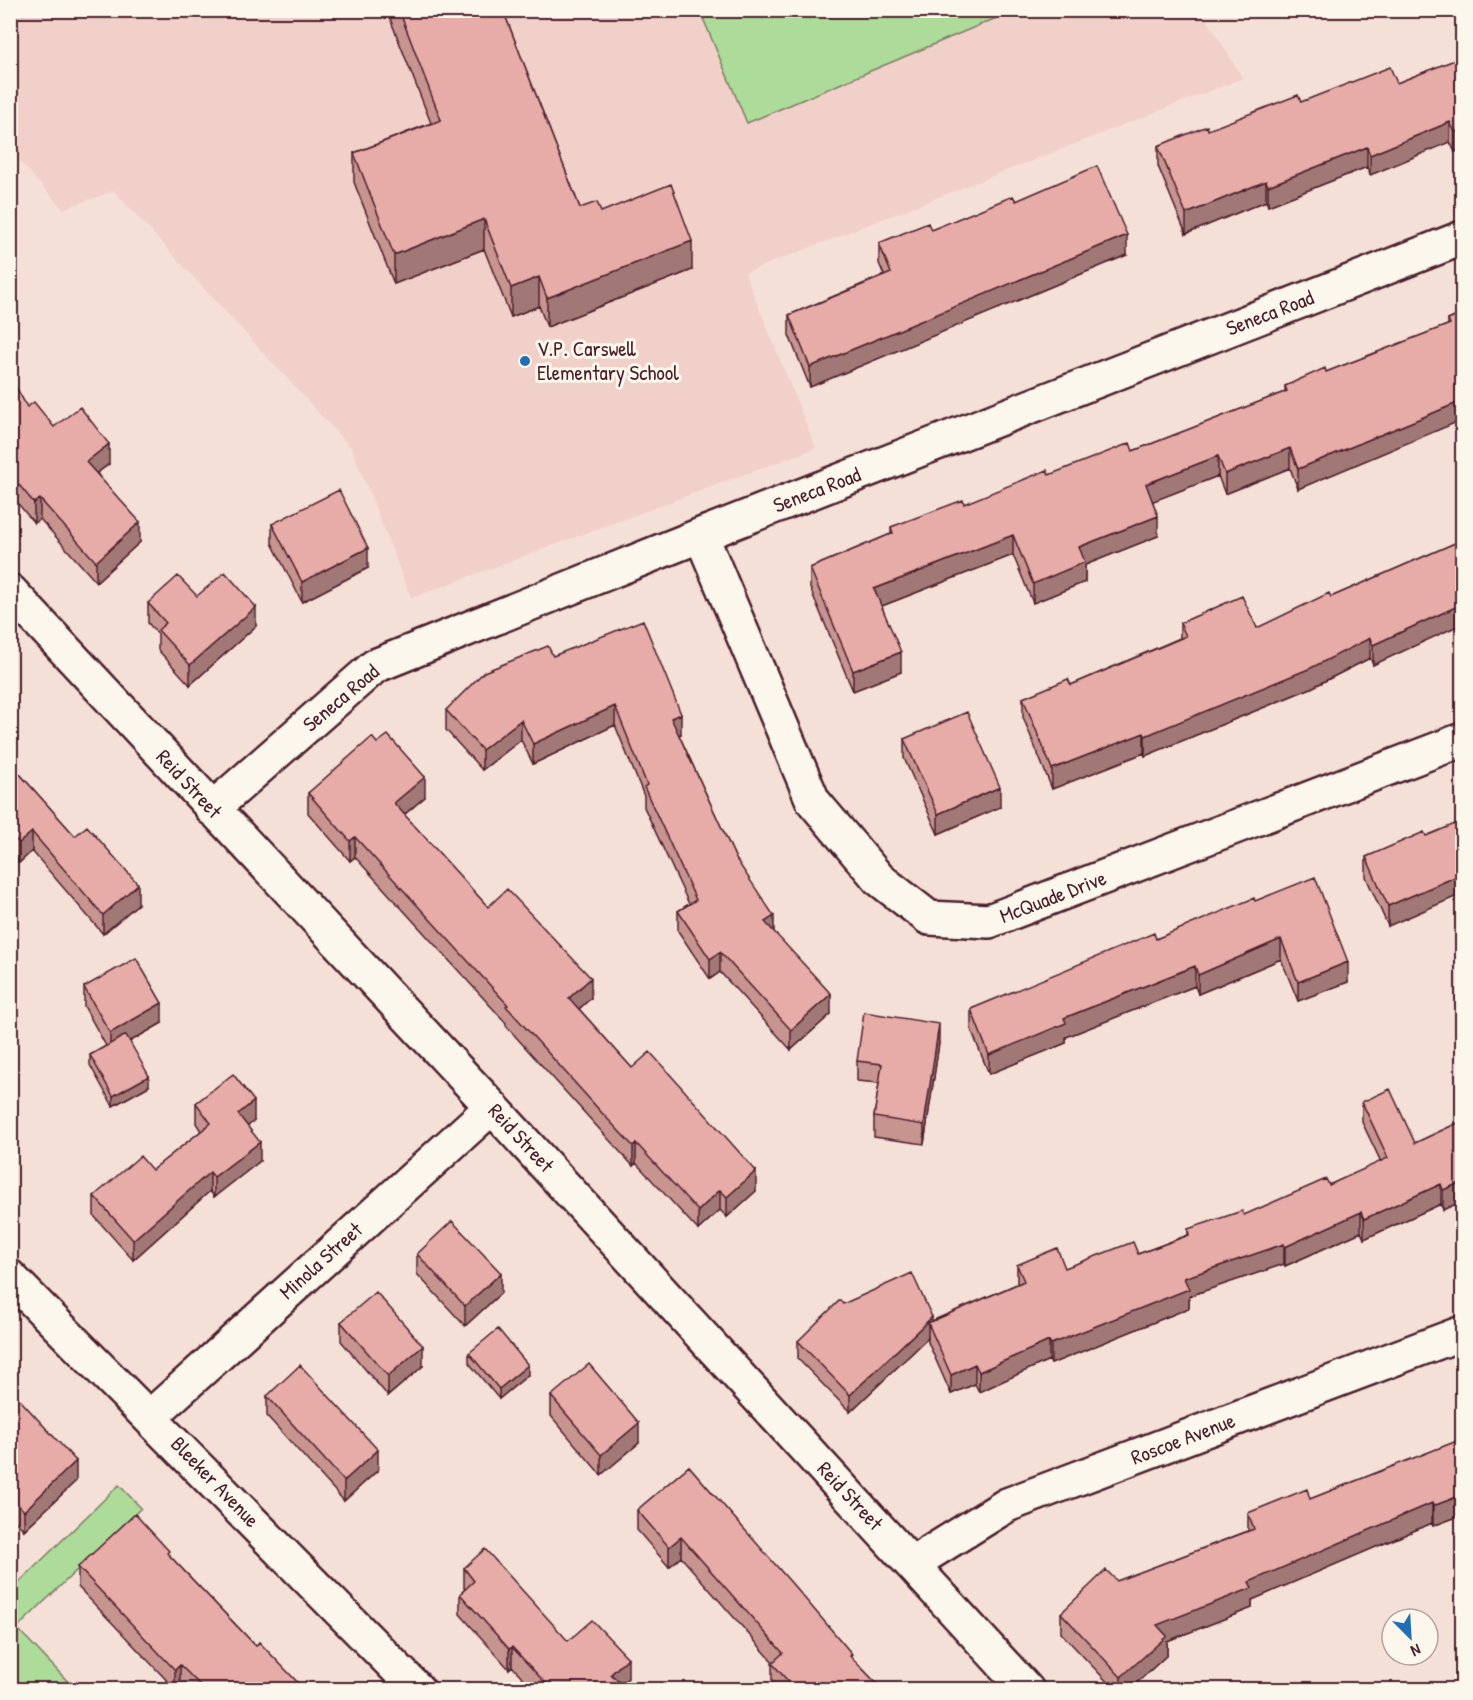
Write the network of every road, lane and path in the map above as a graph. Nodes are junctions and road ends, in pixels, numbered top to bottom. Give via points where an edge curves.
1 (1462, 238) edge
2 (701, 535) junction
3 (10, 591) edge
4 (1462, 740) edge
5 (212, 809) junction
6 (492, 1107) junction
7 (10, 1277) edge
8 (1462, 1333) edge
9 (151, 1416) junction
10 (912, 1564) junction
11 (418, 1689) edge
12 (1027, 1689) edge

1 - 2 street, Seneca Road
2 - 4 street, McQuade Drive via 813,801 879,879 929,918 989,921
2 - 5 street, Seneca Road via 375,666
3 - 5 street, Reid Street
5 - 6 street, Reid Street
6 - 9 street, Minola Street
6 - 10 street, Reid Street
7 - 9 street, Bleeker Avenue
8 - 10 street, Roscoe Avenue via 1007,1505
9 - 11 street, Bleeker Avenue
10 - 12 street, Reid Street

